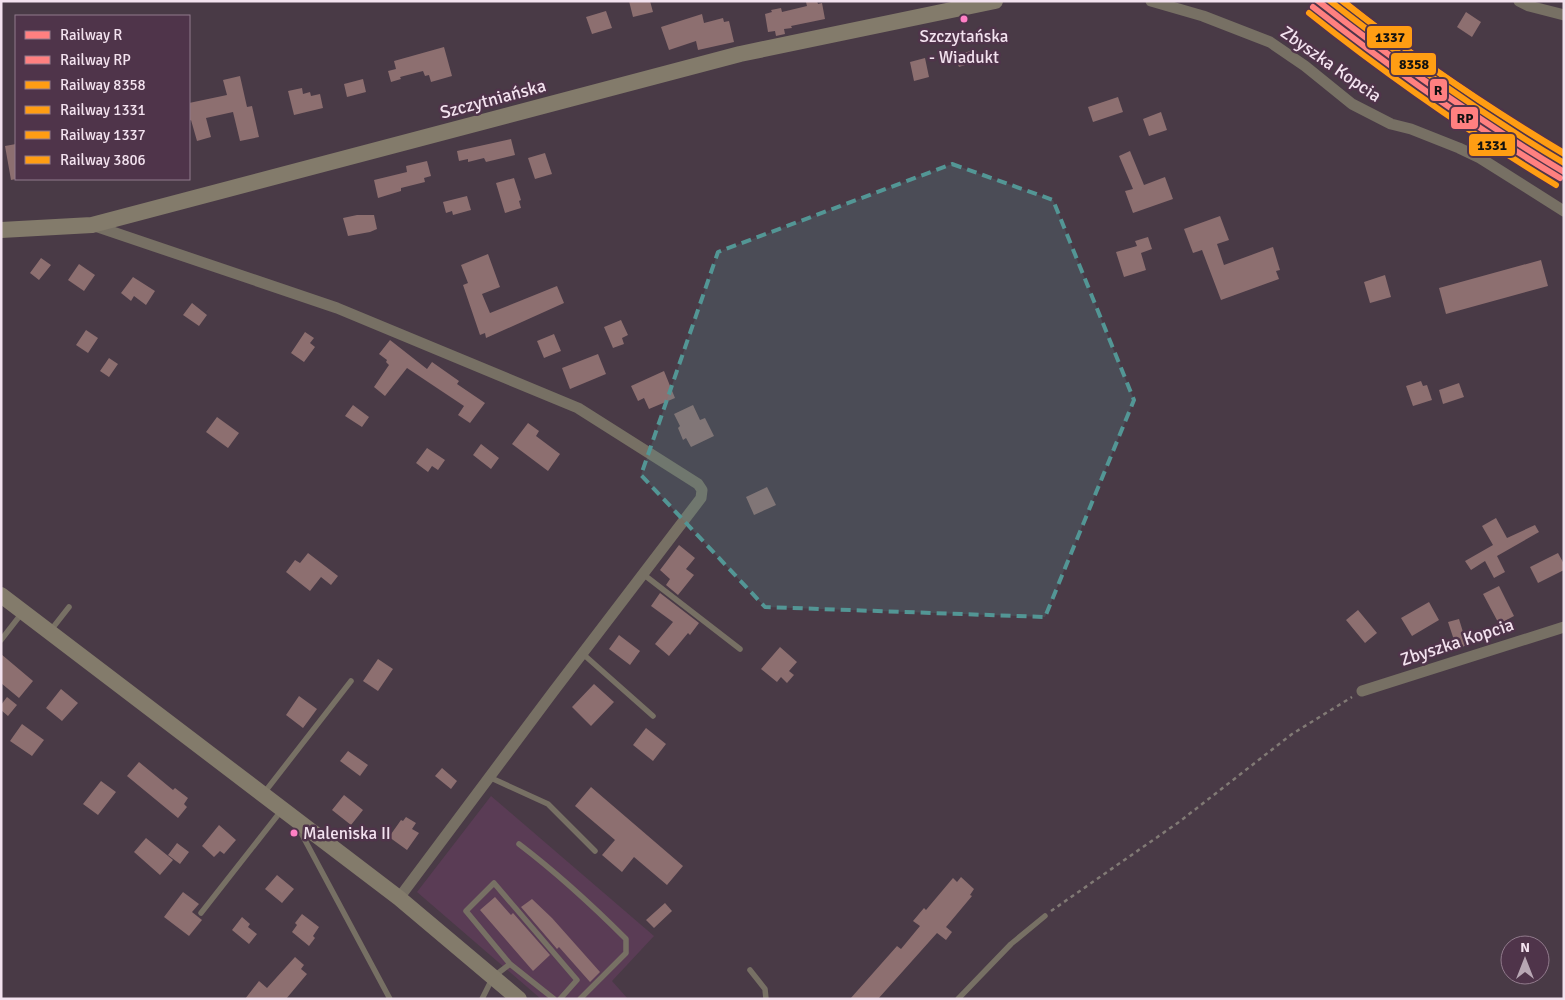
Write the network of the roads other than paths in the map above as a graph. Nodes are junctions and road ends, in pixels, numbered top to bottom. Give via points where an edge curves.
1 (995, 1) edge
2 (1151, 1) edge
3 (1519, 1) edge
4 (1564, 15) edge
5 (1564, 211) edge
6 (92, 225) junction
7 (1, 230) edge
8 (643, 574) junction
9 (1, 594) edge
10 (69, 607) dead end
11 (23, 611) junction
12 (1564, 626) edge
13 (49, 632) junction
14 (1, 640) edge
15 (740, 649) dead end
16 (583, 654) junction
17 (350, 681) dead end
18 (1362, 691) road end
19 (653, 716) dead end
20 (489, 777) junction
21 (263, 795) junction
22 (288, 813) junction
23 (519, 844) dead end
24 (595, 850) dead end
25 (399, 898) junction
26 (201, 913) dead end
27 (1045, 916) road end
28 (510, 964) junction
29 (750, 970) dead end
30 (493, 977) junction
31 (390, 999) edge
32 (482, 999) edge
33 (519, 999) edge
34 (554, 999) edge
35 (560, 999) edge
36 (580, 999) edge
37 (766, 999) edge
38 (958, 999) edge

1 - 6 street, Szczytniańska via 740,54
2 - 5 street, Zbyszka Kopcia via 1203,16 1270,42 1352,104 1390,124 1411,129 1480,158
3 - 4 street
6 - 7 street, Szczytniańska
6 - 8 street via 337,308 578,408 594,418 698,484 702,490 701,498
8 - 15 lane
8 - 16 street
9 - 11 street
10 - 13 lane
11 - 13 street
11 - 14 lane
12 - 18 street, Zbyszka Kopcia
13 - 21 street
16 - 19 lane
16 - 20 street
17 - 21 lane
20 - 24 lane via 548,804
20 - 25 street
21 - 22 street
22 - 25 street
22 - 26 lane
22 - 31 lane
23 - 36 lane via 594,907 626,939 626,953
25 - 30 street
27 - 38 lane via 1011,944
28 - 30 lane
28 - 34 lane
28 - 35 lane via 466,911 494,883 577,980
29 - 37 lane via 765,989
30 - 32 lane
30 - 33 street

